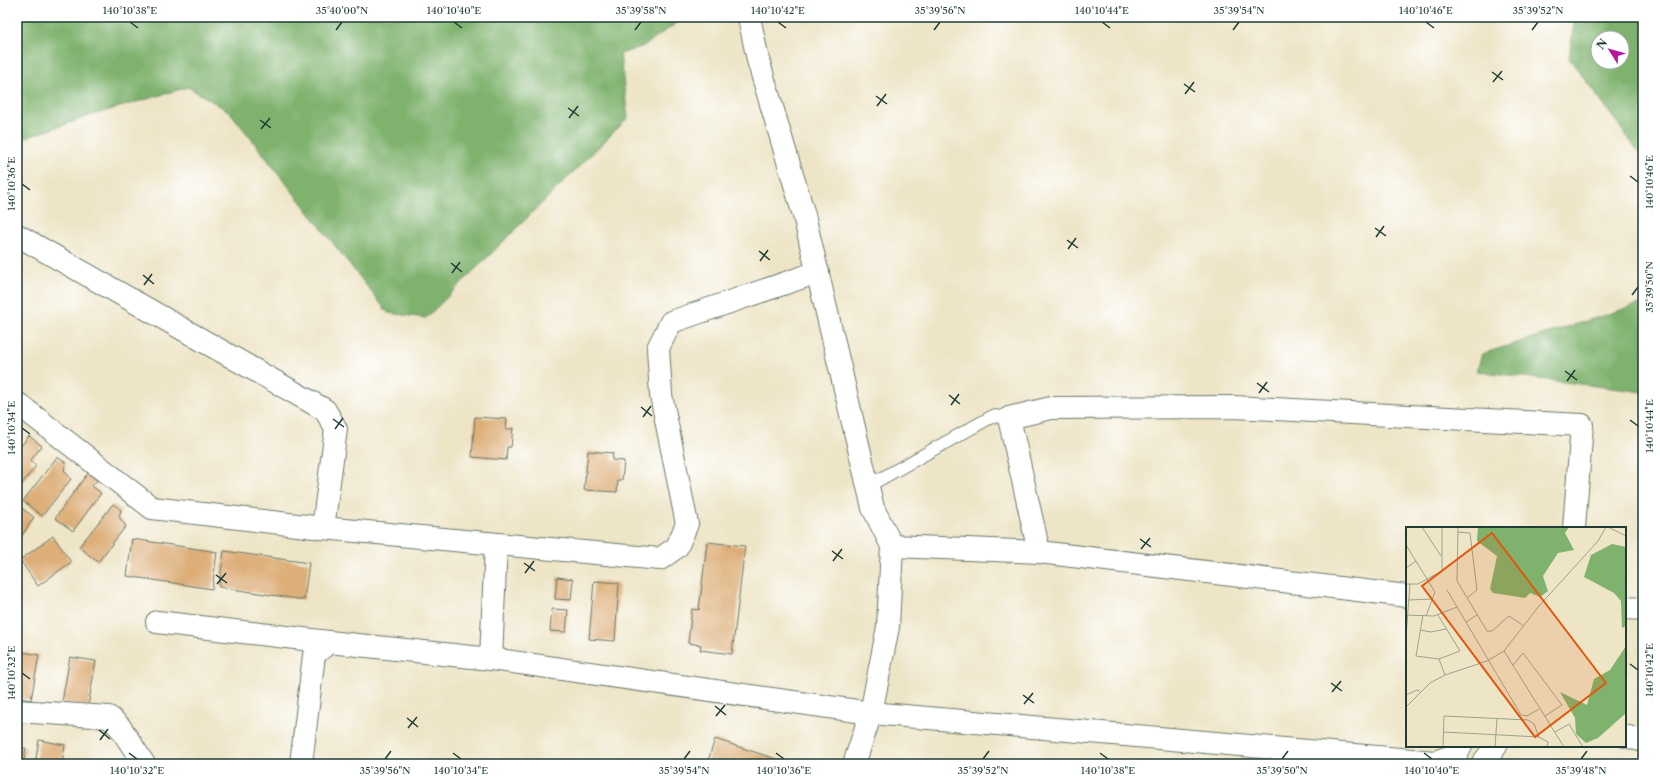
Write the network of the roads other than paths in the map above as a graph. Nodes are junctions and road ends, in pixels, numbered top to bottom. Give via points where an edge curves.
1 (749, 17) edge
2 (17, 235) edge
3 (818, 272) junction
4 (17, 403) edge
5 (1009, 418) junction
6 (868, 486) junction
7 (1574, 527) edge
8 (323, 528) junction
9 (496, 544) junction
10 (892, 546) junction
11 (1039, 552) junction
12 (1406, 596) edge
13 (1626, 608) edge
14 (1643, 609) edge
15 (157, 622) dead end
16 (329, 642) junction
17 (491, 659) junction
18 (17, 711) edge
19 (870, 714) junction
20 (1626, 736) edge
21 (1643, 740) edge
22 (1460, 747) edge
23 (1495, 747) edge
24 (144, 764) edge
25 (301, 764) edge
26 (854, 764) edge
27 (1482, 764) edge

1 - 3 street via 758,60 804,215
2 - 8 street via 325,410 336,429
3 - 6 street
3 - 9 street via 672,322 658,348 662,395 687,524 677,547 660,559
4 - 8 street via 152,508
5 - 6 lane via 993,416
5 - 7 street via 1051,408 1234,407 1582,425
5 - 11 street
6 - 10 street via 873,508
8 - 9 street
9 - 17 street
10 - 11 street
10 - 19 street via 888,627
11 - 12 street
13 - 14 street
15 - 16 street
16 - 17 street
16 - 25 street via 314,655
17 - 19 street
18 - 24 street via 109,717 120,727
19 - 22 street via 1435,762 1457,754
19 - 26 street
20 - 21 street
23 - 27 street

